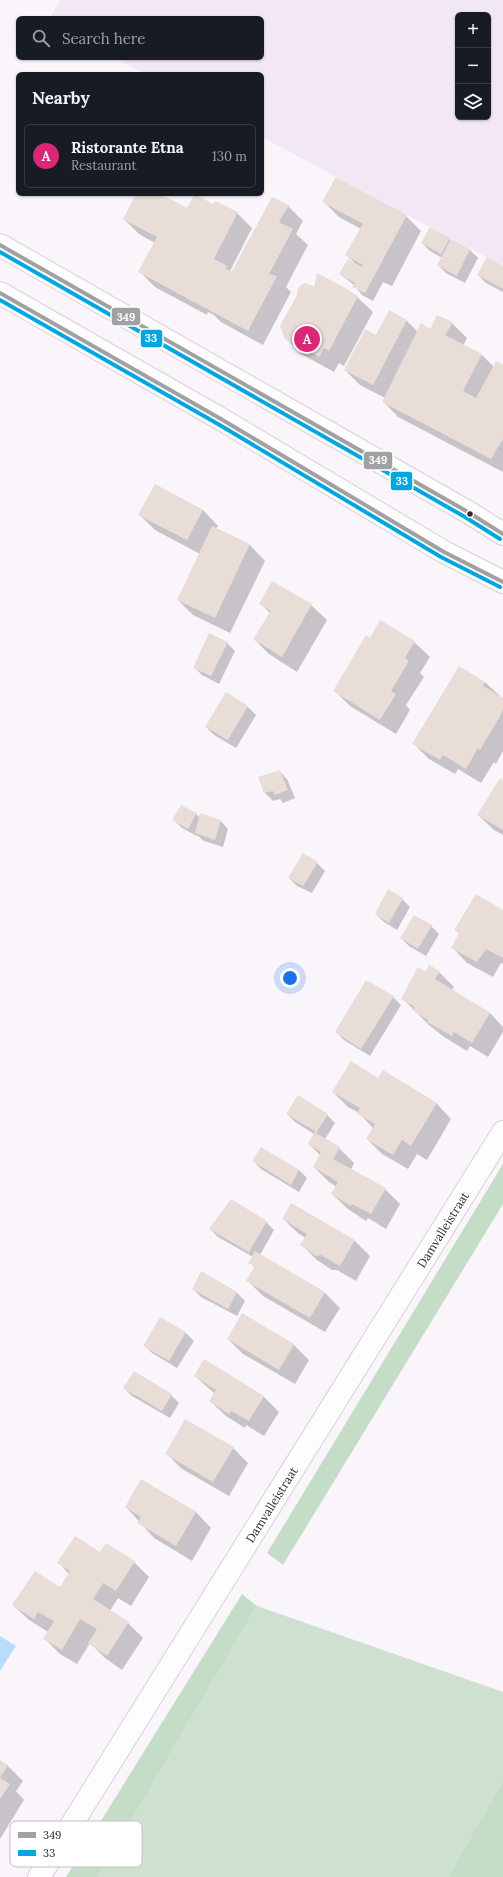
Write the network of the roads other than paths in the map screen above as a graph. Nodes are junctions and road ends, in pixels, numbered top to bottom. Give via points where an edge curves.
1 (0, 244) edge
2 (0, 293) edge
3 (503, 534) edge
4 (503, 582) edge
5 (503, 1132) edge
6 (74, 1821) edge
7 (45, 1867) edge
8 (39, 1877) edge

1 - 3 main road
2 - 4 main road via 221,419 444,552
5 - 6 main road, Damvalleistraat
7 - 8 main road, Damvalleistraat

